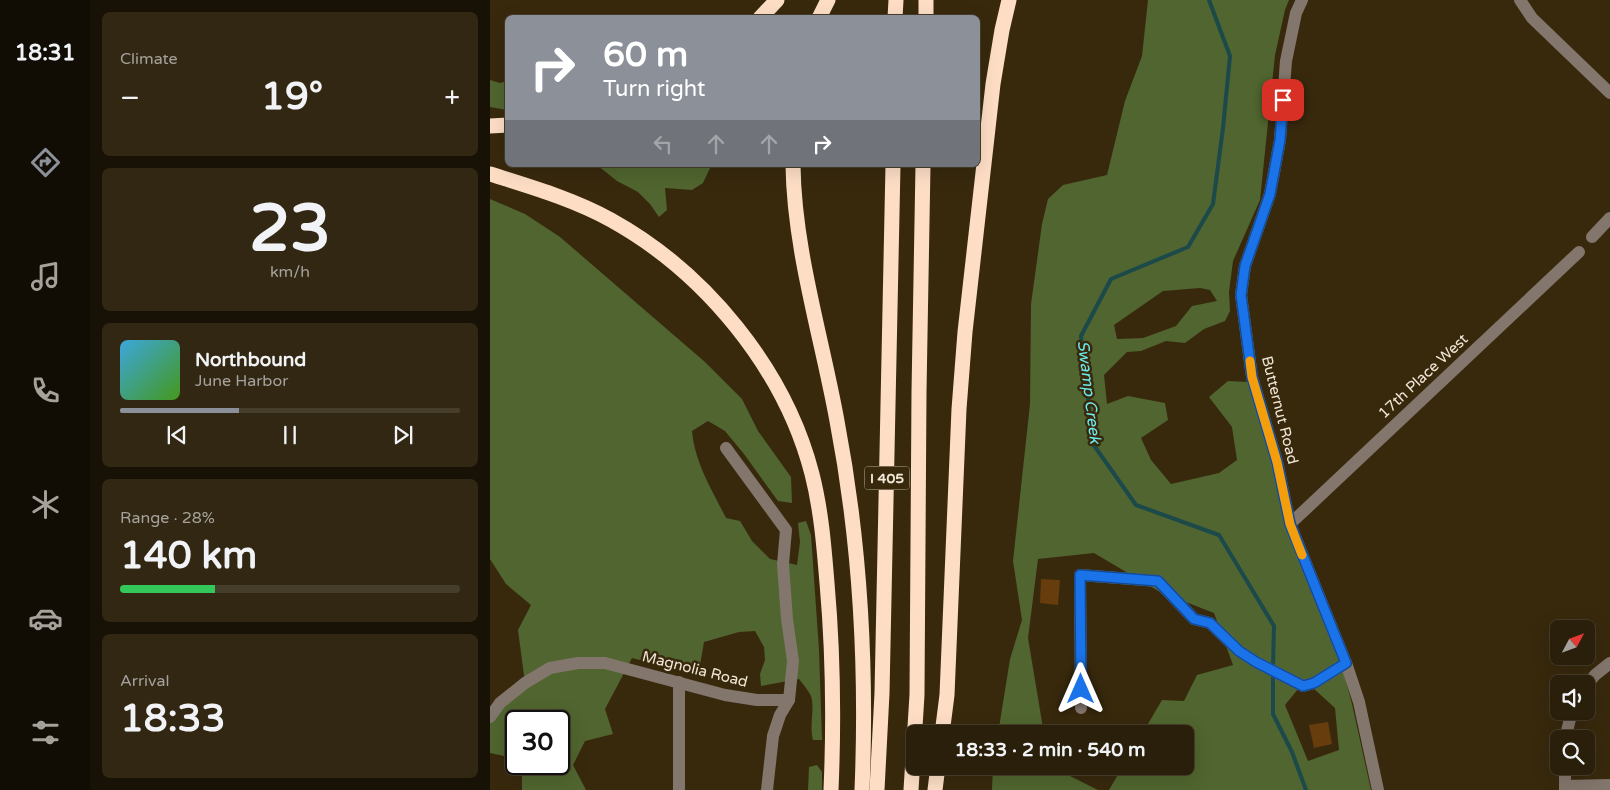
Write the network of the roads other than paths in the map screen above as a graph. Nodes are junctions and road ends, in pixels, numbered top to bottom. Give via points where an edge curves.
1 (777, 0) edge
2 (828, 0) edge
3 (896, 0) edge
4 (926, 0) edge
5 (1009, 0) edge
6 (1302, 0) edge
7 (1520, 0) edge
8 (763, 15) edge
9 (820, 15) edge
10 (896, 15) edge
11 (926, 15) edge
12 (1610, 93) edge
13 (490, 126) edge
14 (505, 126) edge
15 (793, 167) edge
16 (893, 167) edge
17 (923, 167) edge
18 (490, 174) edge
19 (1610, 218) edge
20 (1592, 237) dead end
21 (1579, 252) dead end
22 (726, 448) dead end
23 (1290, 524) junction
24 (1346, 663) junction
25 (1610, 663) edge
26 (1595, 675) edge
27 (679, 682) junction
28 (789, 700) junction
29 (1081, 708) dead end
30 (490, 717) edge
31 (943, 725) edge
32 (937, 775) edge
33 (1564, 775) edge
34 (1610, 785) edge
35 (1565, 788) edge
36 (679, 790) edge
37 (767, 790) edge
38 (831, 790) edge
39 (862, 790) edge
40 (877, 790) edge
41 (911, 790) edge
42 (935, 790) edge
43 (1378, 790) edge

1 - 8 highway
2 - 9 highway
3 - 10 highway
4 - 11 highway
5 - 31 highway via 993,84 964,332
6 - 23 street, Butternut Road via 1296,13 1286,61 1280,140 1270,194 1245,266 1241,295 1252,377 1277,462
7 - 12 street via 1532,18
13 - 14 highway
15 - 39 highway via 798,225 838,422 855,548 863,685
16 - 40 highway, I 405 via 882,693
17 - 41 highway, I 405 via 916,694
18 - 38 highway via 578,204 644,240 673,262 720,307 775,384 812,473 821,517 831,633
19 - 20 street
21 - 23 street, 17th Place West
22 - 28 street via 786,530 783,564 793,661
23 - 24 street, Butternut Road
24 - 29 street via 1314,683 1303,686 1239,651 1210,623 1194,619 1158,581 1080,575
24 - 43 street, Butternut Road via 1359,702
25 - 26 street
27 - 28 street, Magnolia Road via 725,695
27 - 30 street, Magnolia Road via 605,663 550,668 500,703
27 - 36 street
28 - 37 street via 776,725
32 - 42 highway
33 - 35 street
34 - 35 street

